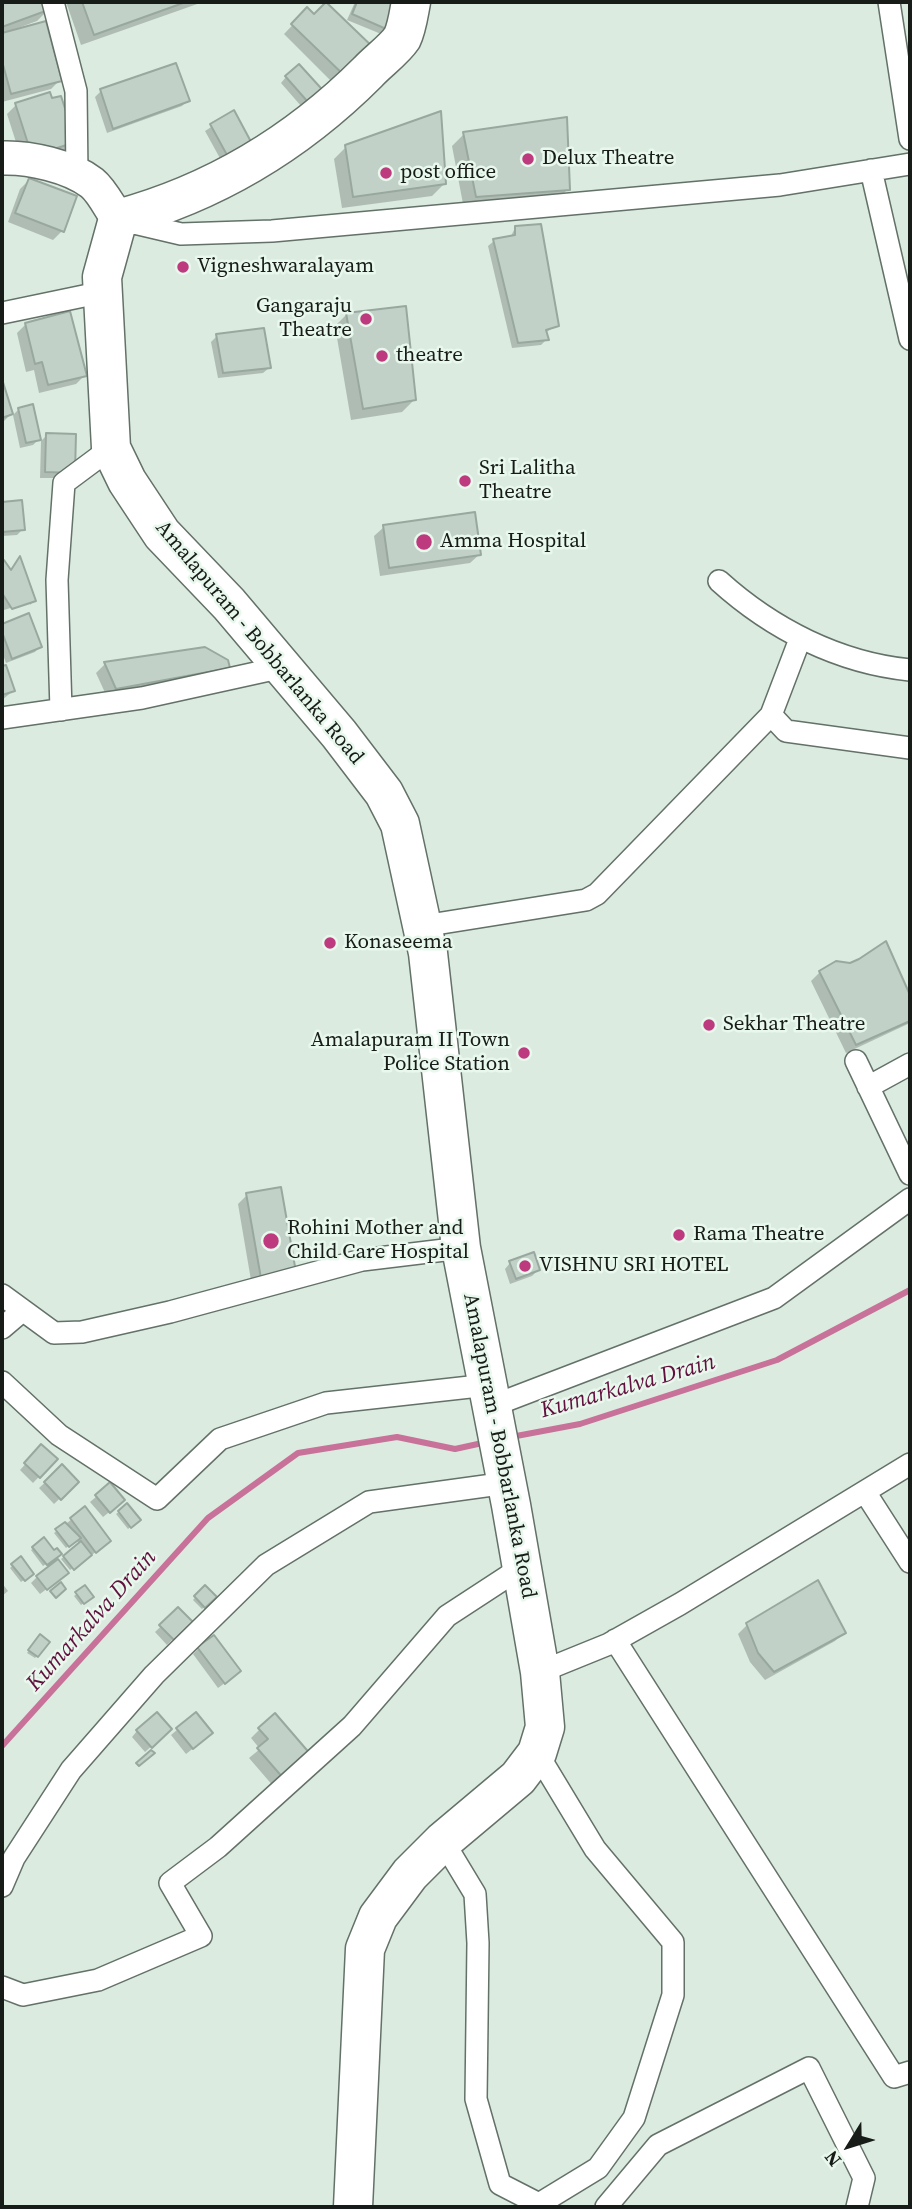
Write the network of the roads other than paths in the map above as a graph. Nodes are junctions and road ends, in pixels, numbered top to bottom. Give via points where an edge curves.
1 (53, 2) edge
2 (411, 2) edge
3 (889, 2) edge
4 (910, 139) edge
5 (2, 158) edge
6 (910, 164) edge
7 (871, 170) junction
8 (78, 175) junction
9 (118, 219) junction
10 (103, 292) junction
11 (2, 313) edge
12 (910, 340) edge
13 (111, 448) junction
14 (719, 581) dead end
15 (800, 639) junction
16 (283, 667) junction
17 (910, 670) edge
18 (61, 710) junction
19 (771, 715) junction
20 (2, 718) edge
21 (910, 748) edge
22 (423, 926) junction
23 (856, 1062) dead end
24 (910, 1064) edge
25 (868, 1087) junction
26 (910, 1174) edge
27 (910, 1199) edge
28 (461, 1248) junction
29 (2, 1294) edge
30 (22, 1311) junction
31 (2, 1328) edge
32 (2, 1382) edge
33 (497, 1431) junction
34 (910, 1464) edge
35 (865, 1492) junction
36 (910, 1562) edge
37 (522, 1567) junction
38 (615, 1640) junction
39 (540, 1672) junction
40 (537, 1753) junction
41 (443, 1841) junction
42 (2, 1886) edge
43 (2, 1987) edge
44 (910, 2072) edge
45 (525, 2202) edge
46 (353, 2207) edge
47 (607, 2207) edge
48 (857, 2207) edge

1 - 8 street via 76,90
2 - 9 highway via 402,37 297,135 240,172
3 - 4 street
5 - 8 main road via 51,165
6 - 7 street
7 - 9 street via 780,185 272,231 181,234
7 - 12 street
8 - 9 main road via 93,184
9 - 10 highway, Amalapuram - Bobbarlanka Road via 102,277
10 - 11 street
10 - 13 highway, Amalapuram - Bobbarlanka Road
13 - 16 highway, Amalapuram - Bobbarlanka Road via 162,534
13 - 18 street via 64,483 57,580
14 - 15 street
15 - 17 street via 885,667
15 - 19 street
16 - 18 street via 142,698
16 - 22 highway, Amalapuram - Bobbarlanka Road via 384,793 400,824
18 - 20 street
19 - 21 street via 786,731
19 - 22 street via 597,894 586,900
22 - 28 highway, Amalapuram - Bobbarlanka Road
23 - 25 street
24 - 25 street
25 - 26 street
27 - 33 street via 774,1298
28 - 30 street via 362,1260 82,1332 54,1333
28 - 33 highway, Amalapuram - Bobbarlanka Road
29 - 30 street
30 - 31 street
32 - 33 street via 59,1435 157,1499 220,1439 326,1403
33 - 37 highway, Amalapuram - Bobbarlanka Road
33 - 42 street via 266,1565 154,1675 71,1770 14,1858
34 - 35 street
35 - 36 street
35 - 38 street
37 - 39 highway, Amalapuram - Bobbarlanka Road
37 - 43 street via 447,1616 352,1726 218,1847 170,1883 201,1936 98,1980 23,1994
38 - 39 street
38 - 44 street via 894,2077
39 - 40 highway, Amalapuram - Bobbarlanka Road via 545,1727
40 - 41 highway, Amalapuram - Bobbarlanka Road via 517,1778
40 - 45 street via 595,1849 673,1942 673,1995 634,2118 598,2168 539,2204
41 - 45 street via 475,1894 477,2099 500,2184
41 - 46 highway, Amalapuram - Bobbarlanka Road via 410,1874 378,1917 366,1949
47 - 48 street via 658,2145 809,2068 864,2178

